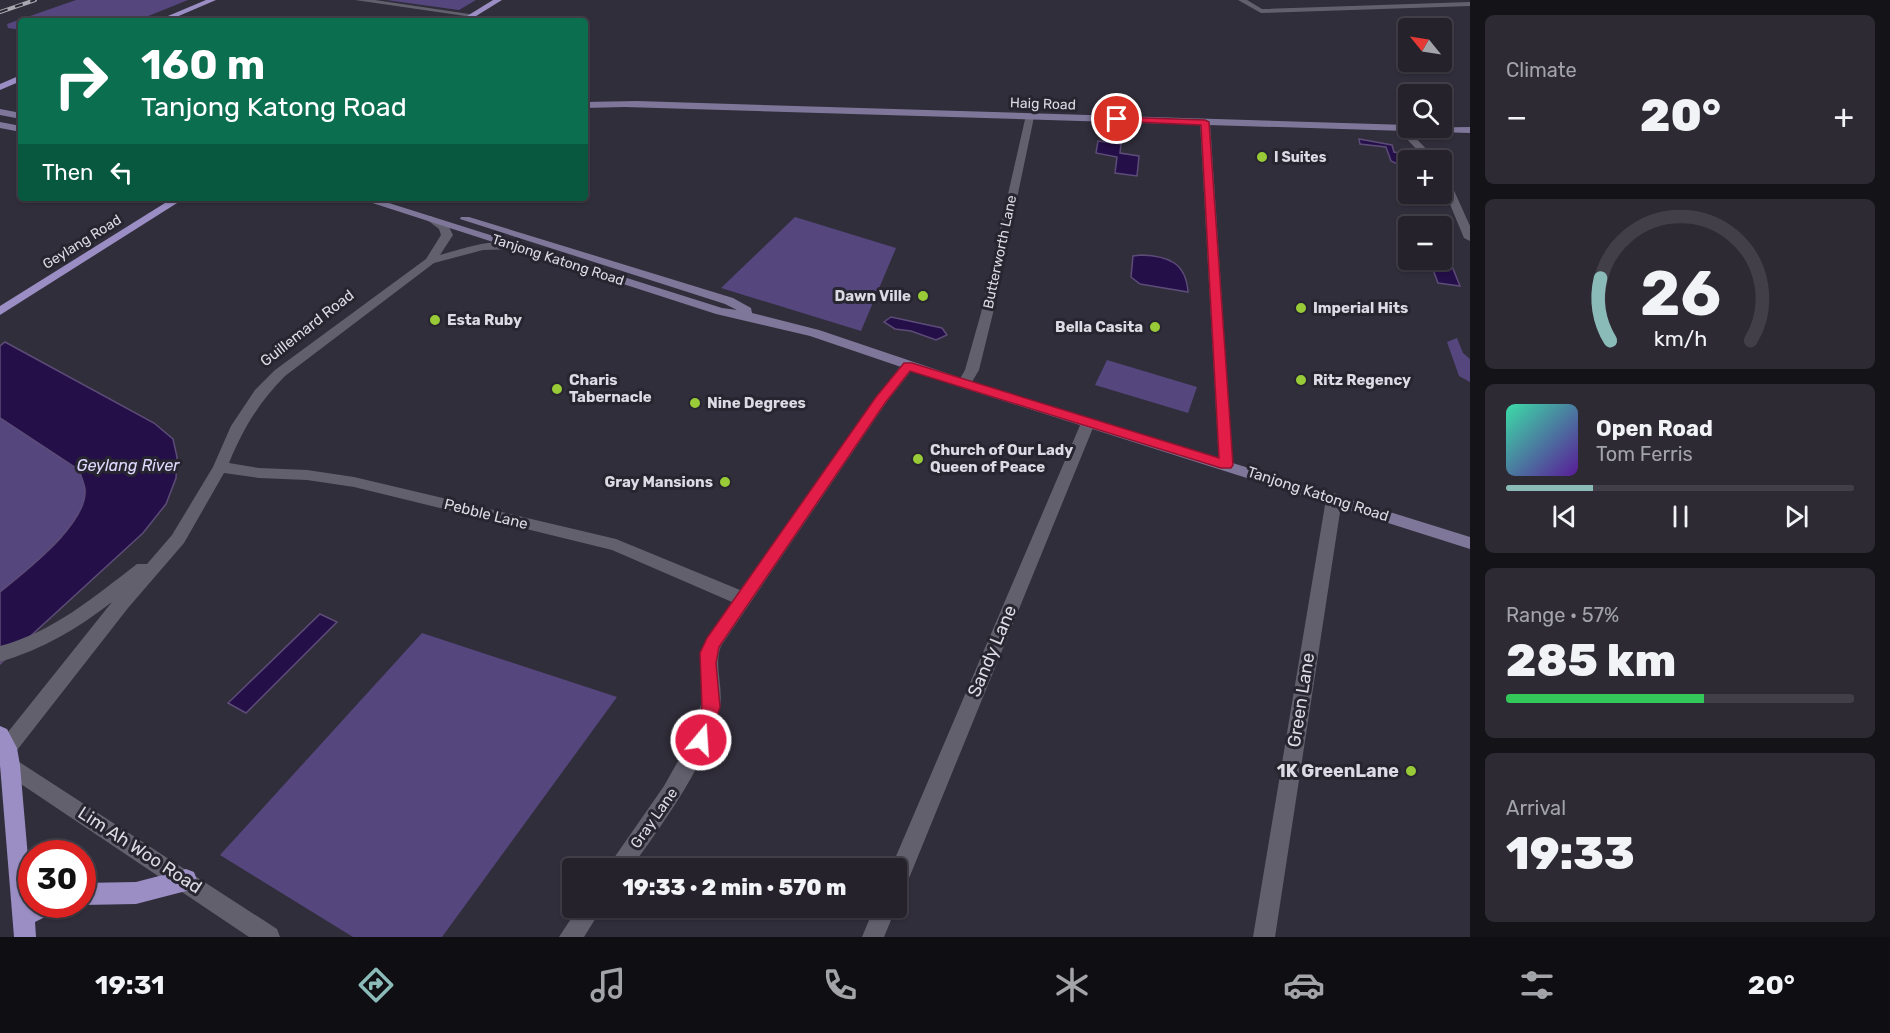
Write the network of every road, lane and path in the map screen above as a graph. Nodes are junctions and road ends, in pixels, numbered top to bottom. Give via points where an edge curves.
1 (212, 0) edge
2 (359, 0) edge
3 (498, 0) edge
4 (1242, 0) edge
5 (1470, 4) edge
6 (472, 15) junction
7 (167, 18) edge
8 (468, 18) edge
9 (18, 79) edge
10 (0, 87) edge
11 (588, 105) edge
12 (0, 112) edge
13 (18, 115) edge
14 (1029, 117) junction
15 (1205, 122) junction
16 (0, 126) edge
17 (1398, 128) edge
18 (18, 129) edge
19 (1452, 129) edge
20 (1470, 130) edge
21 (1411, 138) edge
22 (1422, 150) edge
23 (1452, 198) edge
24 (175, 201) edge
25 (184, 201) edge
26 (372, 201) edge
27 (407, 201) edge
28 (165, 207) junction
29 (431, 219) junction
30 (1470, 238) edge
31 (514, 246) junction
32 (430, 261) junction
33 (0, 311) edge
34 (754, 316) junction
35 (908, 366) junction
36 (964, 384) junction
37 (1088, 423) junction
38 (1226, 465) junction
39 (220, 467) junction
40 (1334, 498) junction
41 (178, 538) junction
42 (1470, 543) edge
43 (743, 599) junction
44 (0, 654) edge
45 (6, 749) edge
46 (625, 858) edge
47 (906, 858) edge
48 (186, 880) junction
49 (96, 894) edge
50 (584, 918) edge
51 (881, 918) edge
52 (25, 927) edge
53 (269, 937) edge
54 (570, 937) edge
55 (873, 937) edge
56 (1264, 937) edge

1 - 7 main road
2 - 6 street
3 - 6 main road
4 - 5 street via 1261,11
6 - 8 main road
9 - 10 main road
11 - 14 main road, Haig Road
12 - 13 main road
14 - 15 main road, Haig Road
14 - 36 street, Butterworth Lane via 987,313 972,370
15 - 17 main road, Haig Road
15 - 38 street
16 - 18 main road
19 - 20 main road, Haig Road
21 - 22 street
23 - 30 street
24 - 28 main road, Geylang Road
25 - 28 main road
26 - 29 main road, Tanjong Katong Road
27 - 34 main road, Tanjong Katong Road via 729,301
28 - 33 main road, Geylang Road
29 - 31 main road, Tanjong Katong Road
29 - 32 street, Guillemard Road via 444,227 447,235
31 - 32 street, Guillemard Road via 483,247
31 - 34 main road, Tanjong Katong Road via 720,311
32 - 39 street, Guillemard Road via 273,380 236,429
34 - 35 main road, Tanjong Katong Road
35 - 36 main road, Tanjong Katong Road
35 - 43 street, Gray Lane
36 - 37 main road, Tanjong Katong Road
37 - 38 main road, Tanjong Katong Road
37 - 47 street, Sandy Lane
38 - 40 main road, Tanjong Katong Road
39 - 41 street, Guillemard Road
39 - 43 street, Pebble Lane via 354,482 616,545
40 - 42 main road, Tanjong Katong Road
40 - 56 street, Green Lane
41 - 44 street, Guillemard Road via 68,626
41 - 45 street, Guillemard Road
43 - 46 street, Gray Lane via 708,653 711,707 701,740 685,773
45 - 48 street, Lim Ah Woo Road
45 - 52 main road
48 - 49 main road via 136,893
48 - 53 street, Lim Ah Woo Road
50 - 54 street
51 - 55 street

